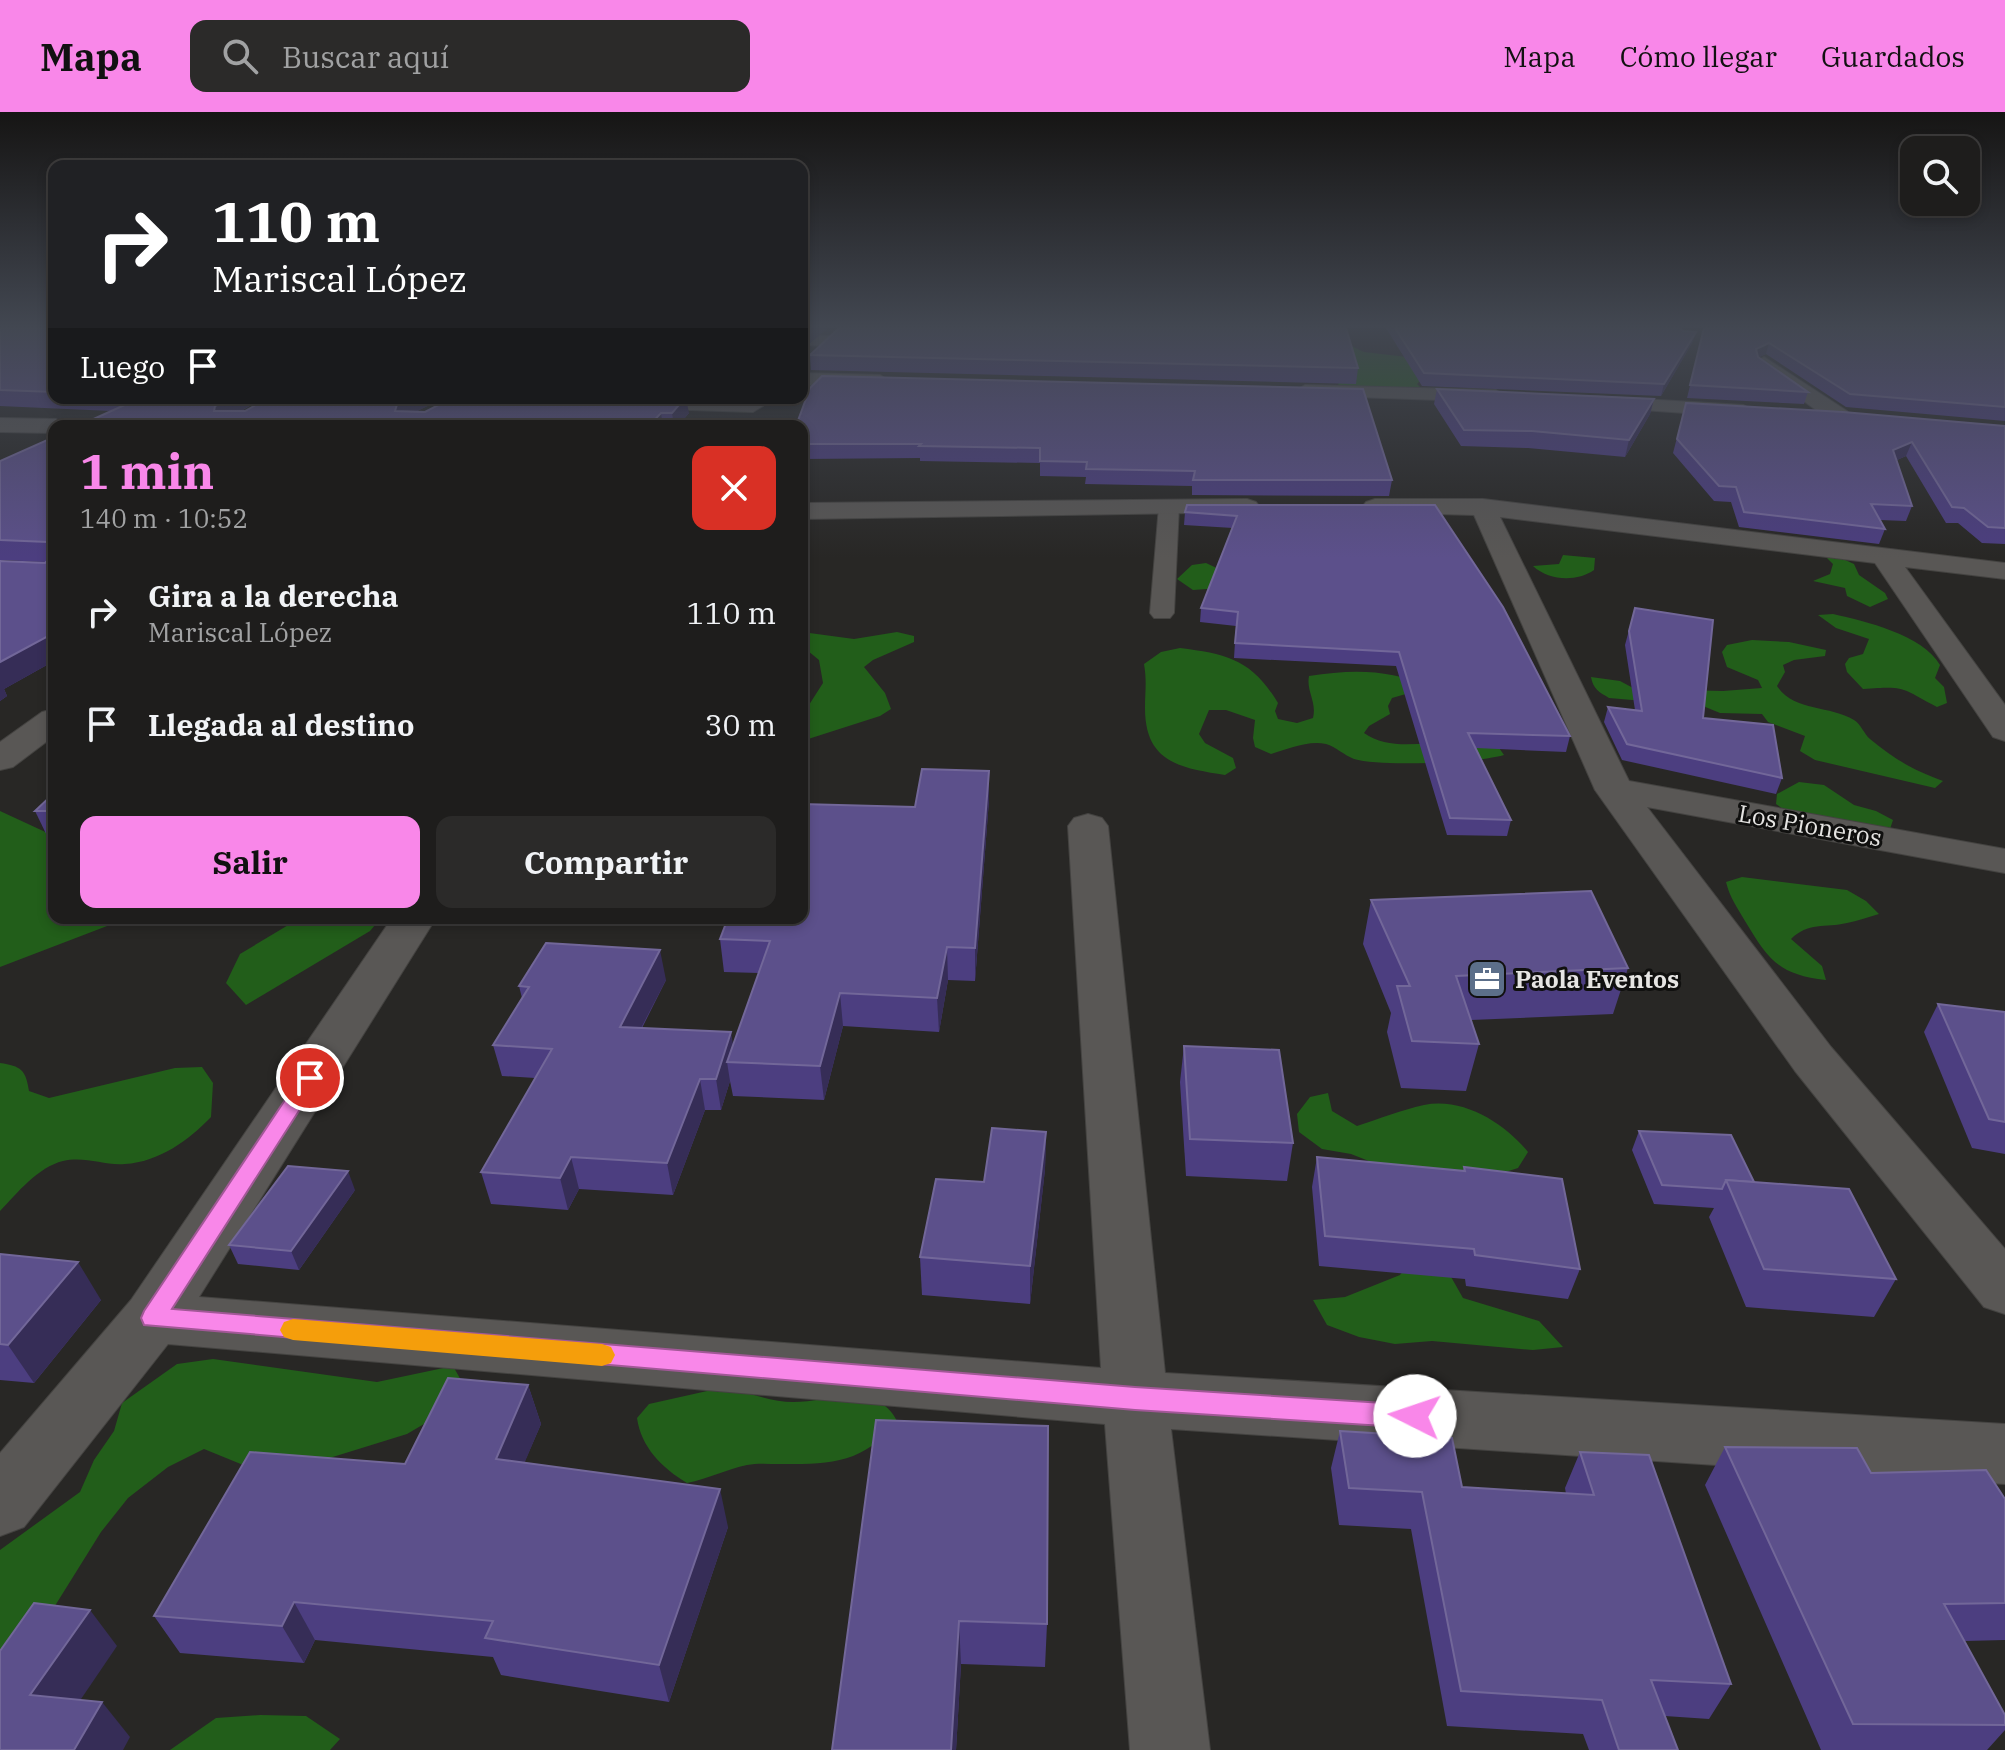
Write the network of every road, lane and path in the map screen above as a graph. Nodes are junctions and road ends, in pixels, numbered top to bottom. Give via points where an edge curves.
1 (756, 404) edge
2 (1643, 404) edge
3 (1827, 404) edge
4 (1761, 412) edge
5 (1807, 414) edge
6 (743, 420) edge
7 (0, 425) edge
8 (48, 426) edge
9 (1169, 506) junction
10 (1279, 507) edge
11 (1358, 507) edge
12 (1483, 507) junction
13 (808, 511) edge
14 (1882, 554) junction
15 (2005, 571) edge
16 (1162, 613) dead end
17 (48, 723) edge
18 (2005, 730) edge
19 (0, 759) edge
20 (1614, 790) junction
21 (1088, 826) dead end
22 (2005, 861) edge
23 (410, 924) edge
24 (2005, 1290) edge
25 (153, 1318) junction
26 (1135, 1399) junction
27 (2005, 1454) edge
28 (0, 1504) edge
29 (1170, 1750) edge

1 - 6 street
2 - 4 street
3 - 5 street via 1846,417
7 - 8 street
9 - 10 street
9 - 13 street
9 - 16 lane
11 - 12 street
12 - 14 street
12 - 20 street
14 - 15 street
14 - 18 street
17 - 19 street
20 - 22 street, Los Pioneros
20 - 24 street via 1813,1059
21 - 26 street
23 - 25 street
25 - 26 street
25 - 28 street
26 - 27 street
26 - 29 street

